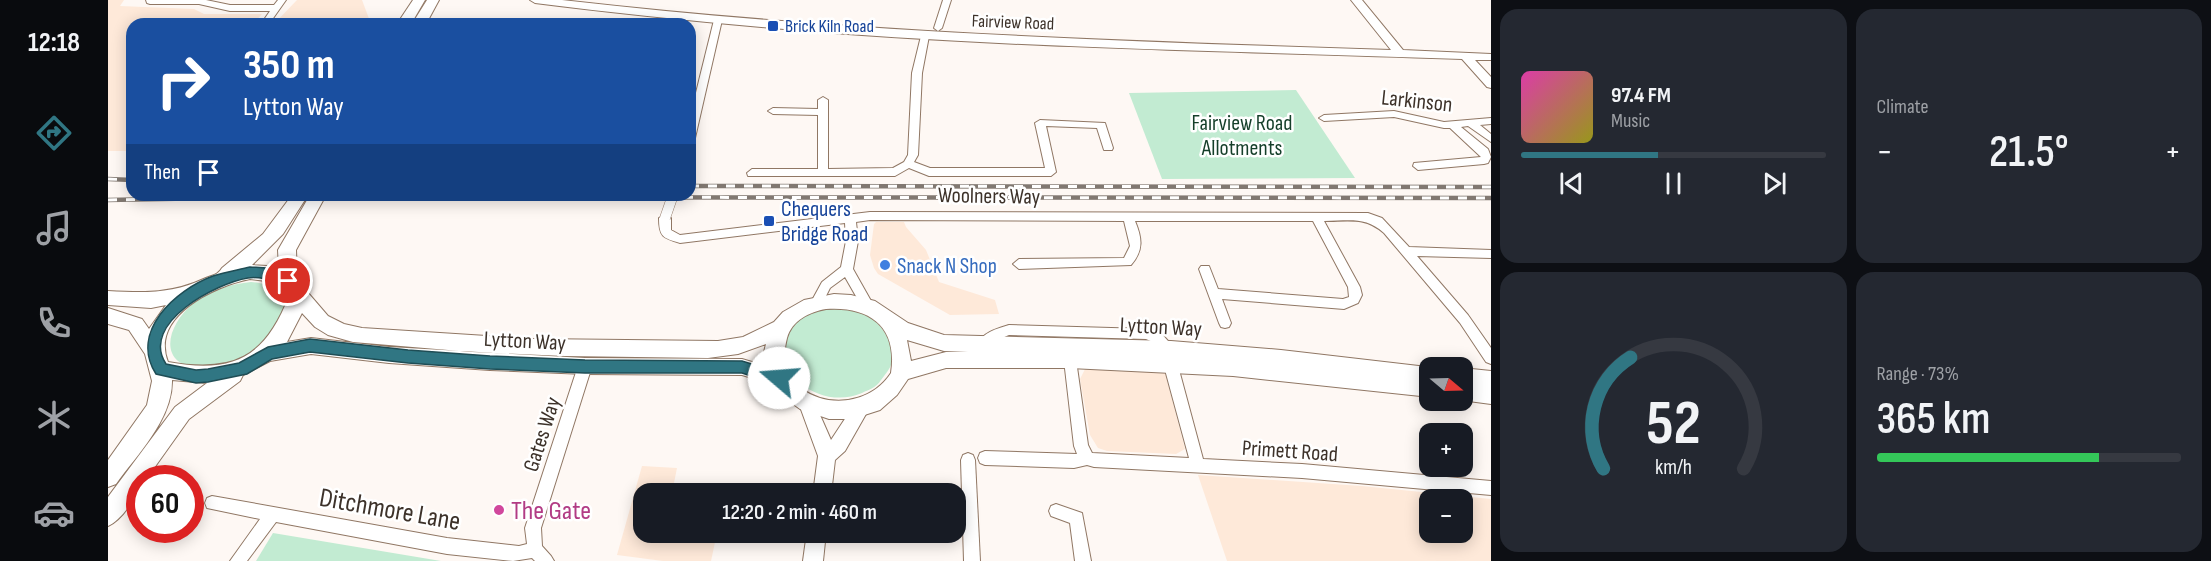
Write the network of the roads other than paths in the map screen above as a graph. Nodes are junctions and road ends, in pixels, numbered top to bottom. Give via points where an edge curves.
1 (419, 0) edge
2 (433, 0) edge
3 (537, 0) edge
4 (947, 0) edge
5 (1356, 0) edge
6 (150, 1) edge
7 (280, 4) edge
8 (270, 18) edge
9 (408, 18) edge
10 (422, 18) edge
11 (692, 18) edge
12 (696, 18) edge
13 (718, 20) junction
14 (938, 28) dead end
15 (925, 36) junction
16 (1400, 54) junction
17 (1465, 56) junction
18 (1491, 57) edge
19 (1491, 84) edge
20 (696, 97) edge
21 (773, 111) dead end
22 (1324, 118) dead end
23 (1491, 121) edge
24 (1470, 123) junction
25 (1453, 125) junction
26 (1491, 139) edge
27 (1108, 148) dead end
28 (908, 164) junction
29 (1418, 166) dead end
30 (752, 173) dead end
31 (823, 173) junction
32 (296, 201) edge
33 (315, 201) edge
34 (672, 201) edge
35 (850, 217) junction
36 (1128, 217) junction
37 (1317, 218) junction
38 (1405, 250) junction
39 (1491, 254) edge
40 (1019, 264) dead end
41 (847, 269) junction
42 (1205, 269) dead end
43 (217, 280) junction
44 (293, 289) junction
45 (196, 291) junction
46 (1214, 294) junction
47 (108, 298) edge
48 (816, 304) junction
49 (869, 308) junction
50 (108, 316) edge
51 (1225, 323) dead end
52 (893, 325) junction
53 (780, 328) junction
54 (1162, 341) dead end
55 (983, 344) junction
56 (153, 349) junction
57 (268, 353) junction
58 (1491, 358) edge
59 (1070, 360) junction
60 (585, 366) junction
61 (1171, 366) dead end
62 (161, 369) junction
63 (242, 369) junction
64 (901, 372) junction
65 (1419, 373) edge
66 (779, 378) junction
67 (1473, 378) edge
68 (1491, 380) edge
69 (1419, 387) edge
70 (1473, 393) edge
71 (1491, 395) edge
72 (807, 404) junction
73 (862, 408) junction
74 (827, 456) junction
75 (985, 458) dead end
76 (1087, 458) junction
77 (968, 460) dead end
78 (1198, 465) junction
79 (108, 477) edge
80 (823, 483) edge
81 (1491, 488) edge
82 (212, 503) dead end
83 (1056, 511) dead end
84 (108, 515) edge
85 (272, 515) junction
86 (815, 543) edge
87 (541, 555) edge
88 (238, 561) edge
89 (813, 561) edge
90 (972, 561) edge
91 (1083, 561) edge

1 - 9 main road
2 - 10 main road
3 - 11 street, Fairview Road
4 - 14 street
5 - 16 street
6 - 7 street via 195,1 230,8
7 - 8 street
12 - 13 street, Fairview Road
13 - 15 street, Fairview Road
13 - 20 street
15 - 16 street, Fairview Road
15 - 28 street via 917,74 913,155
16 - 17 street, Fairview Road
17 - 18 street, Fairview Road
17 - 19 street
21 - 31 street via 823,106
22 - 25 street, Larkinson via 1394,114
23 - 24 street, Larkinson
24 - 25 street, Larkinson
24 - 26 street, Larkinson
25 - 29 street via 1484,152 1484,160
27 - 28 street via 1101,125 1040,123 1051,172 929,172
28 - 31 street via 895,172
30 - 31 street
32 - 43 main road via 271,239
33 - 44 main road via 287,249
34 - 35 street, bridge via 665,231 680,238
35 - 36 street, Woolners Way
35 - 41 street via 852,241
36 - 37 street, Woolners Way
36 - 40 street via 1136,245 1127,262
37 - 38 street, Woolners Way via 1374,219
37 - 46 street via 1354,287 1356,296 1352,302
38 - 39 street
38 - 58 street via 1464,319
41 - 48 street via 826,285
41 - 49 street
42 - 46 street
43 - 44 main road via 265,272 278,275
43 - 45 main road
44 - 53 main road, Lytton Way via 318,321 337,330 454,342 573,348 723,348 750,342
44 - 57 main road, Lytton Way via 288,328
45 - 47 main road via 151,301
45 - 56 main road via 164,320
46 - 51 street
48 - 49 main road, Lytton Way via 836,300
48 - 53 main road, Lytton Way via 796,312
49 - 52 main road, Lytton Way
50 - 56 main road via 135,324
52 - 55 main road, Lytton Way via 936,341
52 - 64 main road
53 - 66 main road via 774,348
54 - 55 street via 1146,334 1009,330 993,334
55 - 65 main road, Lytton Way via 1171,349
56 - 62 main road
57 - 60 main road, Lytton Way via 310,346 427,358
57 - 63 main road, Lytton Way
59 - 64 main road, Lytton Way via 946,360
59 - 69 main road, Lytton Way via 1233,368
59 - 76 street
60 - 66 main road, Lytton Way via 742,367
60 - 87 street, Gates Way via 533,528
61 - 78 street
62 - 63 main road, Lytton Way via 196,376
62 - 79 main road via 159,400
63 - 84 main road via 182,413
64 - 73 main road via 887,394
66 - 72 main road, Lytton Way
67 - 68 main road
70 - 71 main road
72 - 73 main road via 840,411
72 - 74 street
73 - 74 street via 839,445
74 - 80 street
75 - 76 street, Primett Road
76 - 78 street, Primett Road
77 - 90 street
78 - 81 street, Primett Road
82 - 85 street, Ditchmore Lane
83 - 91 street via 1077,518
85 - 87 street, Ditchmore Lane via 447,546
85 - 88 street
86 - 89 street

